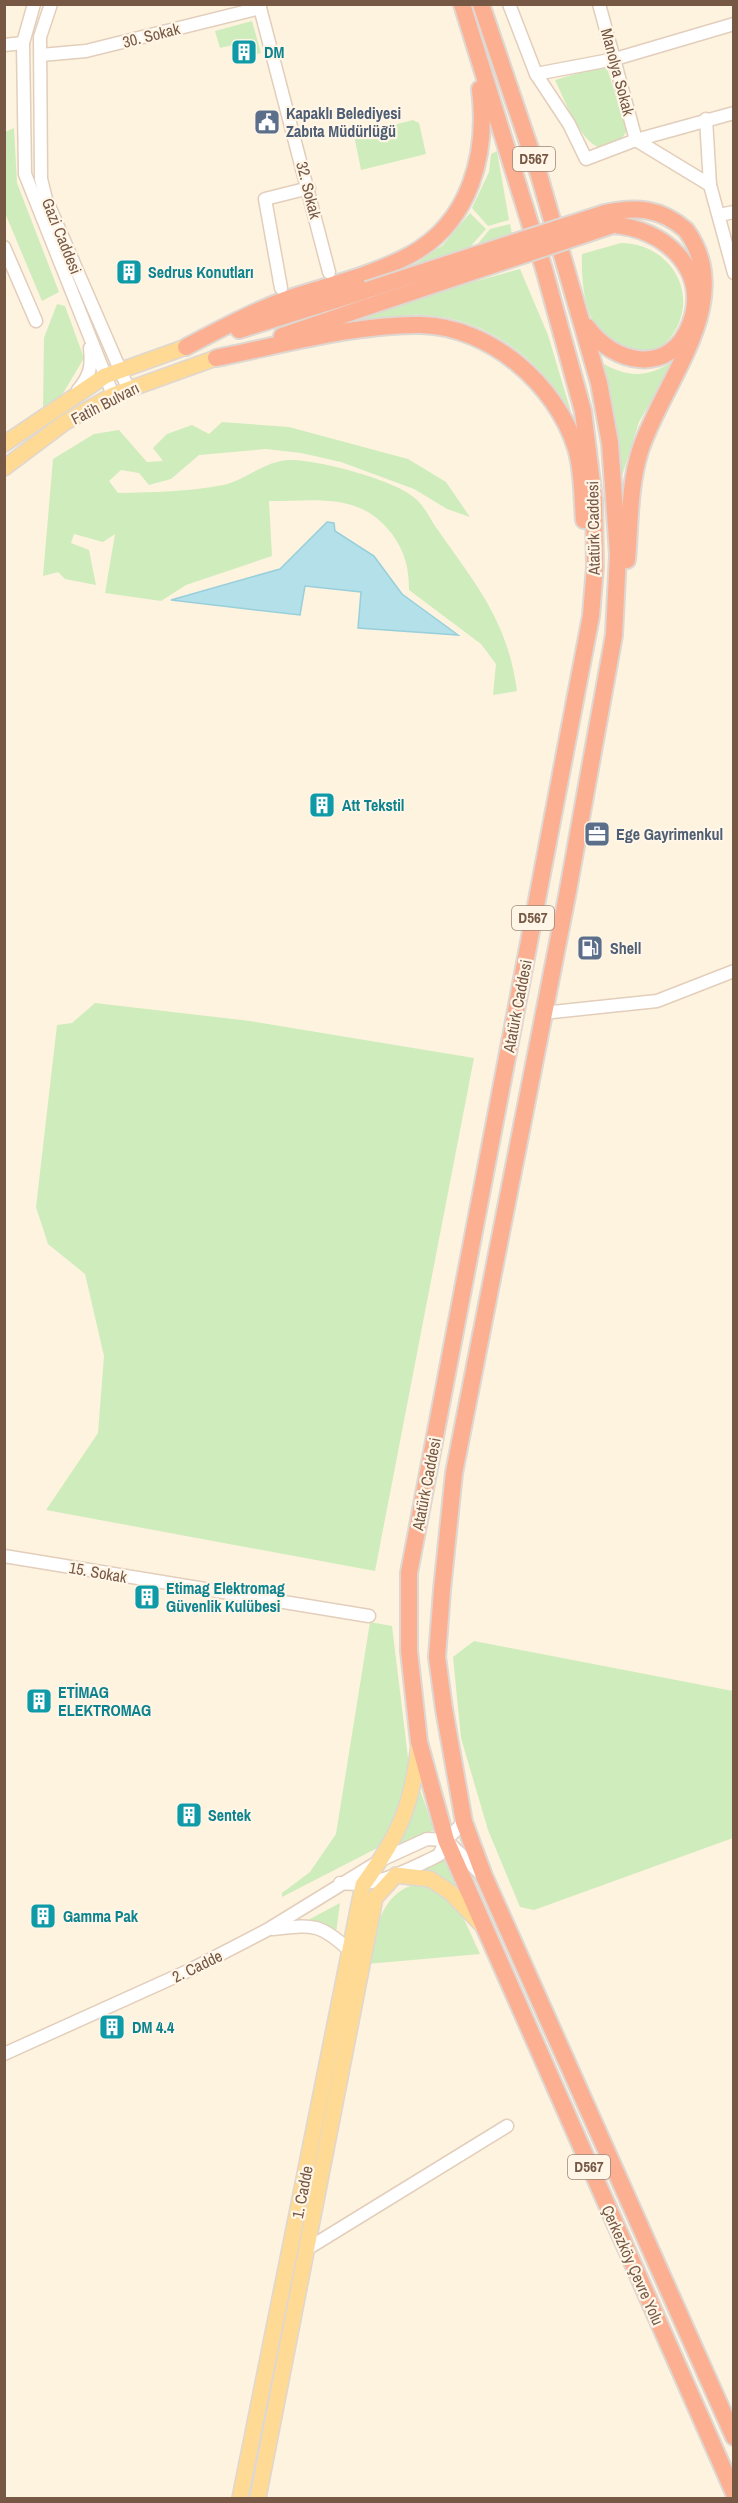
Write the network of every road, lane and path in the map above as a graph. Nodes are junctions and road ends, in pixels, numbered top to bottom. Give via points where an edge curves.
1 (34, 4) edge
2 (51, 4) edge
3 (462, 4) edge
4 (482, 4) edge
5 (509, 4) edge
6 (599, 4) edge
7 (260, 6) edge
8 (734, 24) edge
9 (23, 43) junction
10 (4, 45) edge
11 (41, 55) junction
12 (476, 55) junction
13 (615, 59) junction
14 (536, 74) junction
15 (734, 113) edge
16 (706, 119) junction
17 (636, 140) junction
18 (710, 185) junction
19 (309, 188) junction
20 (734, 212) edge
21 (719, 215) junction
22 (609, 219) junction
23 (4, 246) edge
24 (329, 272) dead end
25 (734, 273) edge
26 (281, 288) dead end
27 (369, 298) junction
28 (580, 316) junction
29 (36, 321) dead end
30 (89, 332) junction
31 (186, 347) junction
32 (216, 358) junction
33 (111, 373) junction
34 (121, 392) junction
35 (73, 396) junction
36 (4, 444) edge
37 (4, 468) edge
38 (591, 616) junction
39 (614, 635) junction
40 (734, 971) edge
41 (543, 1013) junction
42 (4, 1556) edge
43 (369, 1616) dead end
44 (419, 1743) junction
45 (464, 1822) junction
46 (446, 1840) junction
47 (381, 1860) junction
48 (396, 1875) junction
49 (483, 1876) junction
50 (340, 1883) junction
51 (363, 1885) junction
52 (375, 1898) junction
53 (481, 1924) junction
54 (267, 1930) junction
55 (350, 1952) junction
56 (4, 2054) edge
57 (507, 2126) dead end
58 (307, 2249) junction
59 (734, 2438) edge
60 (734, 2493) edge
61 (240, 2499) edge
62 (258, 2499) edge

1 - 9 street
2 - 11 street, Gazi Caddesi via 40,37
3 - 12 highway, Atatürk Caddesi / D567
4 - 28 highway, D567
5 - 14 street
6 - 13 street, Manolya Sokak
7 - 11 street, 30. Sokak via 86,51
7 - 19 street, 32. Sokak
8 - 13 street
9 - 10 street
9 - 30 street via 27,182
11 - 33 street, Gazi Caddesi via 43,189
12 - 31 highway via 482,121 480,158 466,197 442,229 402,259 273,305
12 - 38 highway, Atatürk Caddesi / D567 via 541,258 584,411 594,500
13 - 14 street
13 - 17 street, Manolya Sokak
14 - 17 street via 569,124 586,159
15 - 16 street
16 - 17 street
16 - 18 street
17 - 18 street
18 - 21 street
19 - 24 street, 32. Sokak
19 - 26 street via 265,199
20 - 21 street
21 - 25 street
22 - 27 highway, bridge
22 - 28 highway via 655,235 677,253 691,279 690,325 681,340 665,353 637,360 620,357 607,349
22 - 39 highway via 626,208 647,209 677,222 704,251 714,290 709,321 700,343 640,450 631,500 624,592
23 - 29 street
27 - 31 highway
27 - 32 highway
28 - 39 highway, D567 via 599,383 610,443 618,554
30 - 33 street
30 - 35 street via 92,366 87,380
31 - 33 main road, Fatih Bulvarı
32 - 34 main road, Fatih Bulvarı
32 - 38 highway via 406,325 452,329 495,348 547,395 576,449
33 - 34 street
33 - 35 main road, Fatih Bulvarı
34 - 37 main road, Fatih Bulvarı via 64,423
35 - 36 main road, Fatih Bulvarı
38 - 44 highway, Atatürk Caddesi / D567 via 409,1573 409,1651
39 - 41 highway, D567
40 - 41 street via 657,1001
41 - 45 highway, D567 via 454,1473 442,1590 436,1657
42 - 43 street, 15. Sokak
44 - 46 highway, Atatürk Caddesi / D567
44 - 47 main road via 415,1780 403,1822
45 - 46 street
45 - 49 highway, D567
46 - 47 street, 2. Cadde via 427,1839
46 - 48 street via 438,1855
46 - 49 street
46 - 53 highway, Çerkezköy Çevre Yolu / D567
47 - 50 street, 2. Cadde
47 - 51 main road
48 - 51 street
48 - 52 main road
48 - 53 main road via 429,1879 450,1892
49 - 59 highway, D567
50 - 51 street
50 - 54 street, 2. Cadde
51 - 52 street
51 - 55 main road, 1. Cadde
52 - 58 main road, 1. Cadde
53 - 60 highway, Çerkezköy Çevre Yolu / D567
54 - 55 street via 309,1925 335,1937
54 - 56 street, 2. Cadde via 190,1970
55 - 61 main road, 1. Cadde
57 - 58 street
58 - 62 main road, 1. Cadde

